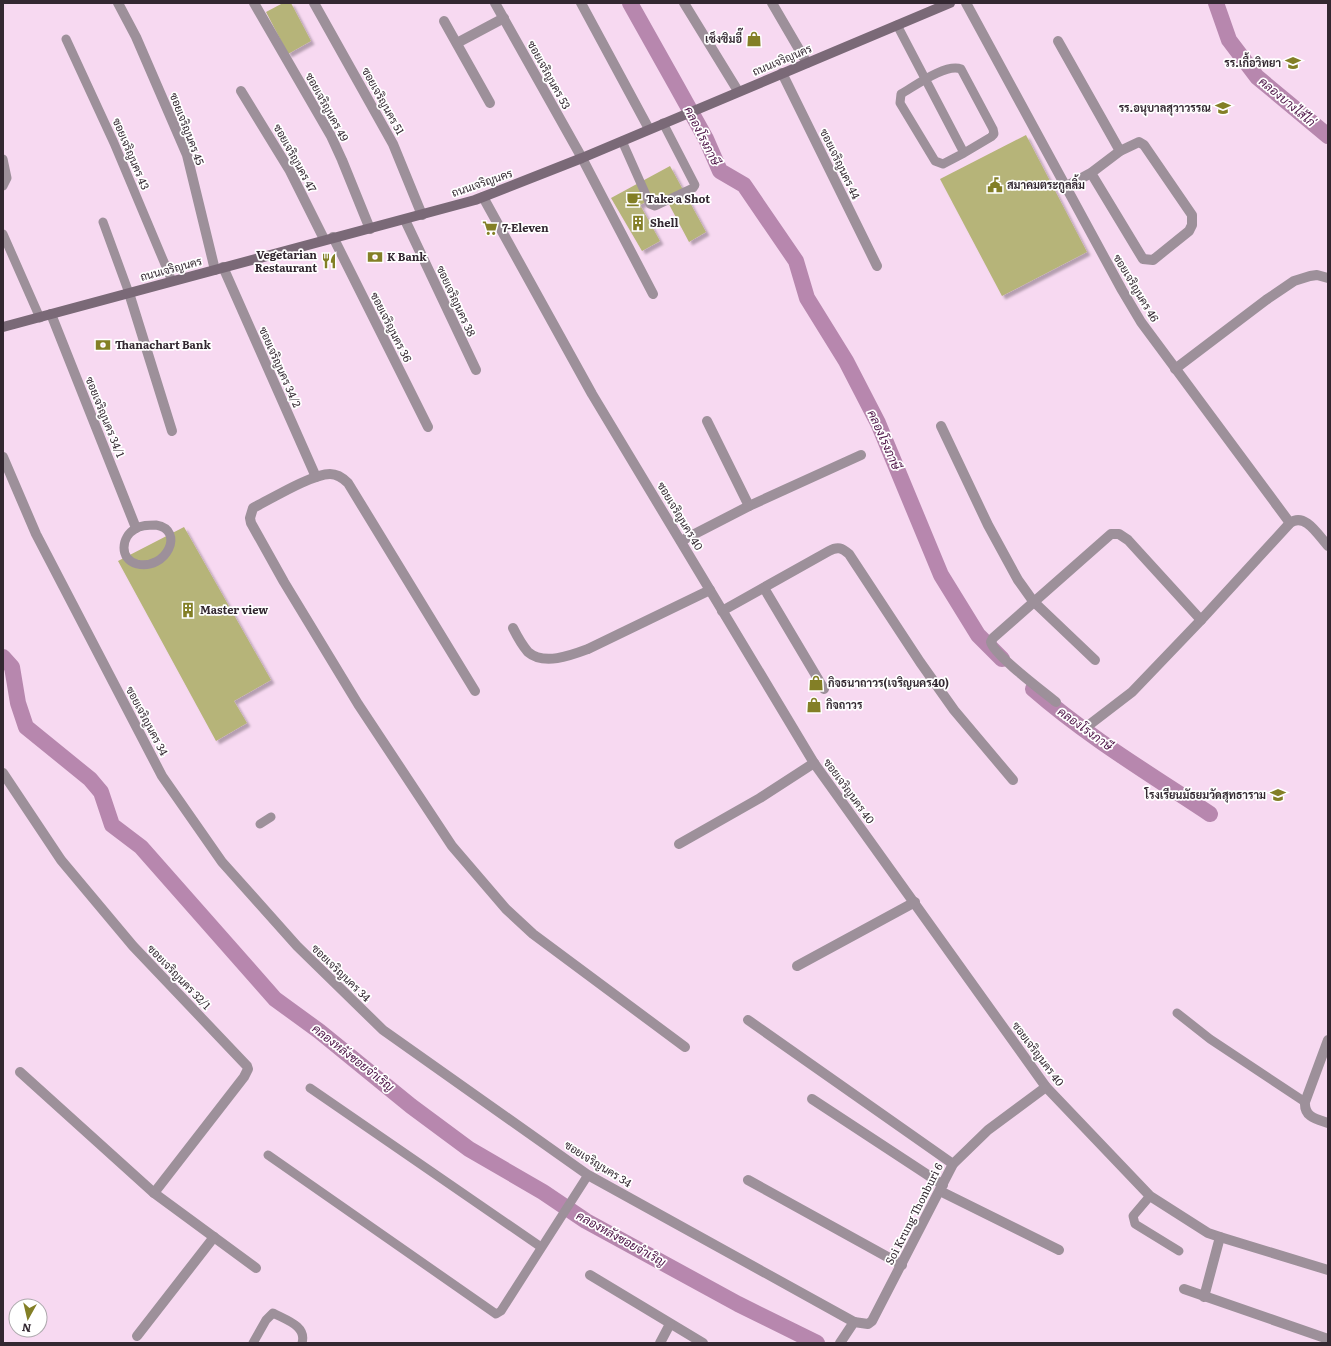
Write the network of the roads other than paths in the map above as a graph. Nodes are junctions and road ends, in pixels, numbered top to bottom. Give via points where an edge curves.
1 (118, 3) edge
2 (254, 3) edge
3 (314, 3) edge
4 (495, 3) edge
5 (581, 3) edge
6 (684, 3) edge
7 (772, 3) edge
8 (950, 3) edge
9 (966, 3) edge
10 (504, 18) junction
11 (444, 21) dead end
12 (897, 25) junction
13 (66, 39) dead end
14 (1058, 41) dead end
15 (457, 43) junction
16 (807, 63) junction
17 (782, 73) junction
18 (924, 80) junction
19 (241, 91) dead end
20 (738, 91) junction
21 (490, 103) dead end
22 (664, 123) junction
23 (649, 129) junction
24 (622, 140) junction
25 (1120, 151) junction
26 (964, 153) junction
27 (582, 158) junction
28 (3, 159) edge
29 (1091, 173) junction
30 (3, 186) edge
31 (1065, 187) junction
32 (483, 197) junction
33 (422, 215) junction
34 (405, 220) junction
35 (103, 222) dead end
36 (370, 228) junction
37 (3, 234) edge
38 (329, 238) junction
39 (877, 266) dead end
40 (219, 268) junction
41 (1328, 278) edge
42 (172, 281) junction
43 (129, 293) junction
44 (653, 294) dead end
45 (51, 314) junction
46 (40, 318) junction
47 (3, 327) edge
48 (1176, 369) junction
49 (476, 370) dead end
50 (707, 420) dead end
51 (941, 426) dead end
52 (428, 427) dead end
53 (172, 431) dead end
54 (861, 455) dead end
55 (3, 457) edge
56 (316, 477) junction
57 (749, 506) junction
58 (1290, 523) junction
59 (136, 528) junction
60 (681, 541) junction
61 (1328, 546) edge
62 (764, 588) junction
63 (710, 590) junction
64 (1033, 601) junction
65 (722, 611) junction
66 (1201, 620) junction
67 (513, 628) dead end
68 (1095, 660) dead end
69 (824, 689) dead end
70 (475, 691) dead end
71 (1056, 702) dead end
72 (1089, 725) dead end
73 (814, 763) junction
74 (3, 773) edge
75 (1013, 780) dead end
76 (271, 817) dead end
77 (260, 824) dead end
78 (679, 844) dead end
79 (914, 902) junction
80 (797, 966) dead end
81 (1177, 1013) dead end
82 (748, 1020) dead end
83 (1328, 1040) edge
84 (685, 1047) dead end
85 (20, 1072) dead end
86 (1046, 1087) junction
87 (310, 1088) dead end
88 (812, 1099) dead end
89 (1304, 1102) junction
90 (1328, 1123) edge
91 (268, 1155) dead end
92 (953, 1164) junction
93 (588, 1175) junction
94 (748, 1180) dead end
95 (941, 1188) junction
96 (154, 1193) junction
97 (1150, 1196) junction
98 (214, 1237) junction
99 (1220, 1237) junction
100 (540, 1247) junction
101 (1060, 1250) dead end
102 (1179, 1251) dead end
103 (902, 1266) junction
104 (256, 1268) dead end
105 (1328, 1270) edge
106 (590, 1276) dead end
107 (1184, 1289) dead end
108 (1204, 1297) junction
109 (854, 1322) junction
110 (670, 1324) junction
111 (137, 1336) dead end
112 (1328, 1339) edge
113 (253, 1343) edge
114 (302, 1343) edge
115 (660, 1343) edge
116 (703, 1343) edge
117 (840, 1343) edge

1 - 40 street, ซอยเจริญนคร 45 via 139,44 186,155
2 - 36 street, ซอยเจริญนคร 49 via 331,136
3 - 33 street, ซอยเจริญนคร 51 via 393,144
4 - 10 street, ซอยเจริญนคร 53
5 - 23 street
6 - 20 street
7 - 16 street
8 - 12 main road, ถนนเจริญนคร
9 - 31 street, ซอยเจริญนคร 46
10 - 15 street
10 - 27 street, ซอยเจริญนคร 53
11 - 15 street
12 - 16 main road, ถนนเจริญนคร
12 - 18 lane
13 - 42 lane, ซอยเจริญนคร 43 via 114,143
14 - 25 street
15 - 21 street
16 - 17 main road, ถนนเจริญนคร
17 - 20 main road, ถนนเจริญนคร
17 - 39 street, ซอยเจริญนคร 44
18 - 26 lane
18 - 26 lane via 901,94 900,103 935,161 942,164
18 - 26 lane via 950,68 961,69 994,129 991,137
19 - 38 street, ซอยเจริญนคร 47
20 - 22 main road, ถนนเจริญนคร
22 - 23 main road, ถนนเจริญนคร
22 - 24 lane via 695,185 655,206 650,204
23 - 24 main road, ถนนเจริญนคร
24 - 27 main road, ถนนเจริญนคร
25 - 29 street
25 - 29 street via 1135,142 1144,145 1192,215 1189,231 1153,260 1143,259 1139,254
27 - 32 main road, ถนนเจริญนคร
27 - 44 street, ซอยเจริญนคร 53
28 - 30 lane via 7,169 7,178
29 - 31 street
31 - 48 street, ซอยเจริญนคร 46 via 1141,322
32 - 33 main road, ถนนเจริญนคร
32 - 60 street, ซอยเจริญนคร 40 via 592,394
33 - 34 main road, ถนนเจริญนคร
34 - 36 main road, ถนนเจริญนคร
34 - 49 street, ซอยเจริญนคร 38
35 - 43 lane
36 - 38 main road, ถนนเจริญนคร
37 - 46 lane
38 - 40 main road, ถนนเจริญนคร
38 - 52 street, ซอยเจริญนคร 36
40 - 42 main road, ถนนเจริญนคร
40 - 56 street, ซอยเจริญนคร 34/2
41 - 48 street via 1317,275 1294,281
42 - 43 main road, ถนนเจริญนคร
43 - 45 main road, ถนนเจริญนคร
43 - 53 street
45 - 46 main road, ถนนเจริญนคร
45 - 59 street, ซอยเจริญนคร 34/1
46 - 47 main road, ถนนเจริญนคร
48 - 58 street, ซอยเจริญนคร 46
50 - 57 street
51 - 64 street via 988,525 1018,580
54 - 57 street
55 - 93 street, ซอยเจริญนคร 34 via 36,534 153,760 222,862 297,946 383,1030
56 - 70 street via 337,475 348,484
56 - 84 street via 254,508 251,523 358,704 452,846 506,909 534,934
57 - 60 street
58 - 61 street via 1296,519 1305,521
58 - 66 street
59 - 59 lane via 156,524 166,529 171,538 164,557 159,561 145,564 127,559 124,553 125,541
60 - 63 street, ซอยเจริญนคร 40
62 - 65 street
62 - 69 street
62 - 75 street via 829,551 843,548 850,554 954,710
63 - 65 street, ซอยเจริญนคร 40
63 - 67 street via 567,657 538,657 529,652
64 - 66 street via 1111,534 1119,534 1128,540
64 - 68 street
64 - 71 street via 993,638 992,646
65 - 73 street, ซอยเจริญนคร 40
66 - 72 street via 1132,692
73 - 78 street via 760,798
73 - 79 street, ซอยเจริญนคร 40
74 - 96 street, ซอยเจริญนคร 32/1 via 61,860 133,946 247,1066 244,1078
76 - 77 lane
79 - 80 street
79 - 86 street, ซอยเจริญนคร 40
81 - 89 lane via 1210,1039
82 - 92 street
83 - 89 street
85 - 96 street
86 - 92 street, Soi Krung Thonburi 6 via 988,1130
86 - 97 street, ซอยเจริญนคร 40
87 - 100 lane
88 - 95 street
89 - 90 street via 1310,1117
91 - 100 lane via 494,1314 501,1311
92 - 95 street, Soi Krung Thonburi 6
93 - 100 lane
93 - 109 street, ซอยเจริญนคร 34
94 - 103 street
95 - 101 street
95 - 103 street, Soi Krung Thonburi 6
96 - 98 street
97 - 99 street, ซอยเจริญนคร 40 via 1202,1229
97 - 102 lane via 1133,1216 1135,1224
98 - 104 street
98 - 111 street
99 - 105 street, ซอยเจริญนคร 40
99 - 108 street
103 - 109 street, Soi Krung Thonburi 6 via 872,1321 868,1324
106 - 110 street
107 - 108 street
108 - 112 street
109 - 117 street
110 - 115 street
110 - 116 street
113 - 114 lane via 273,1313 300,1328 304,1334

